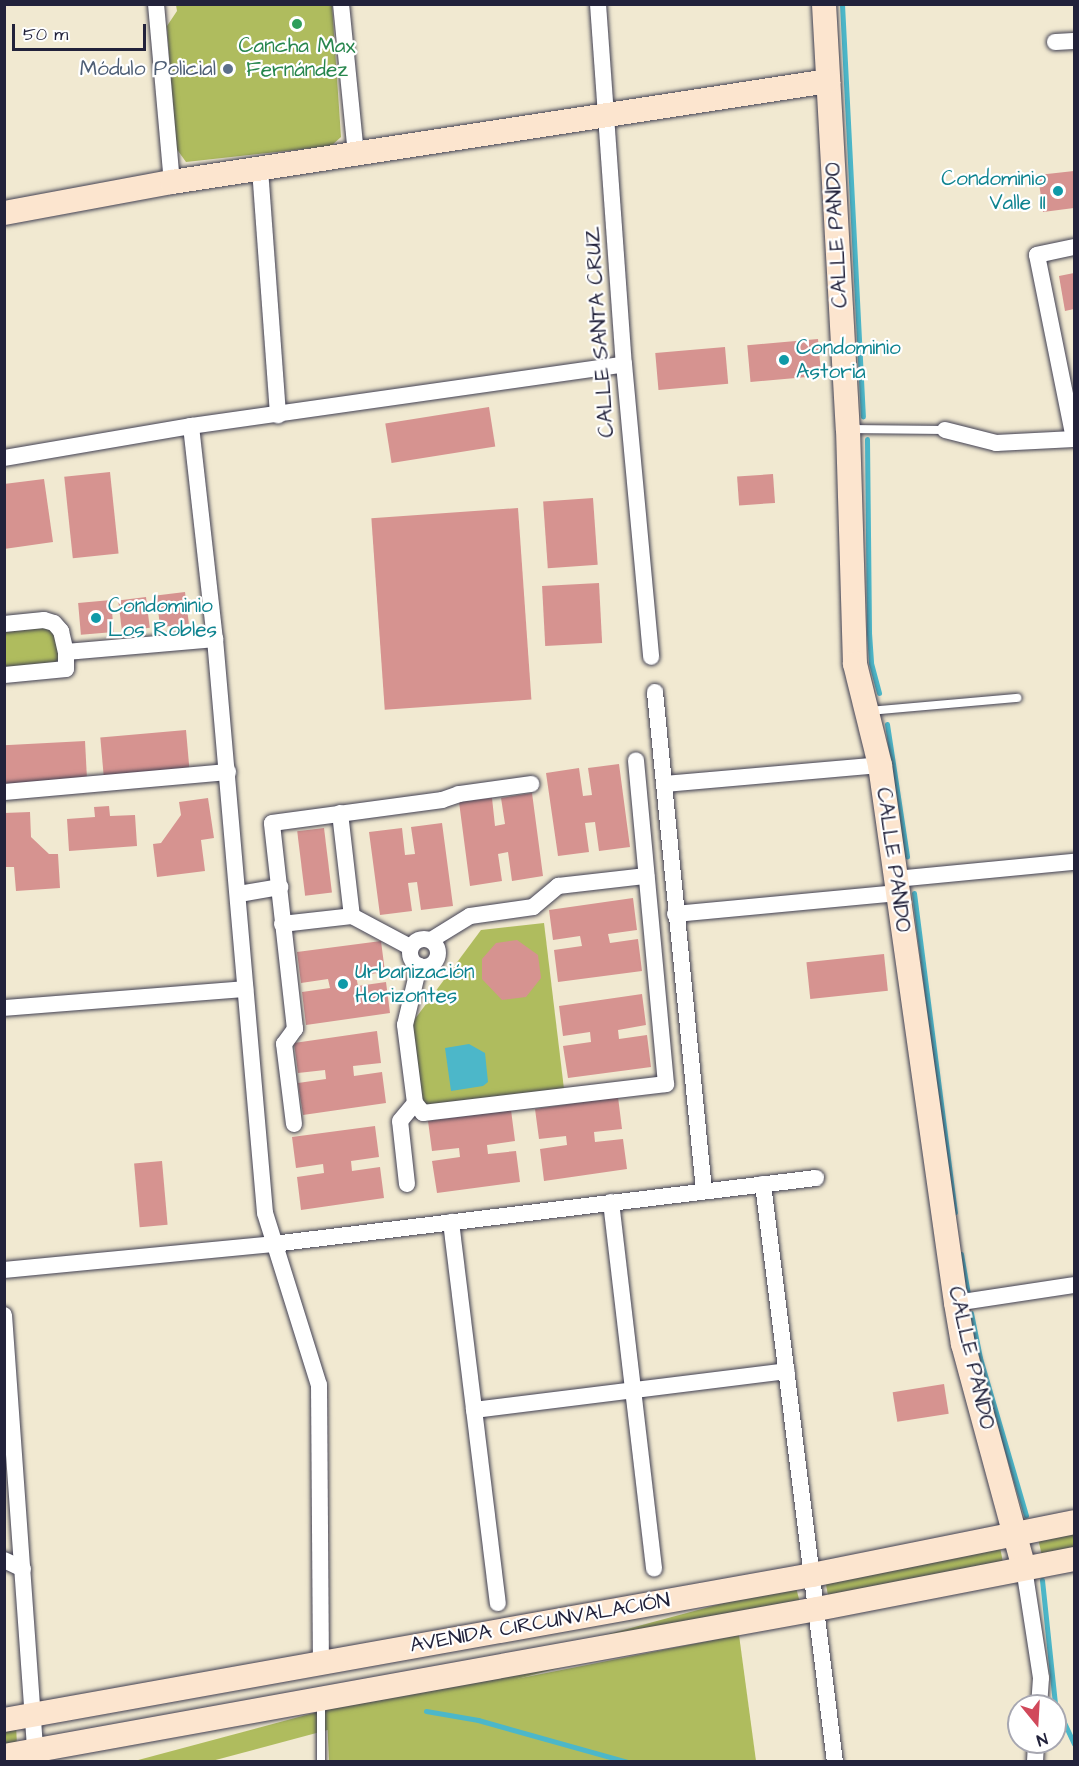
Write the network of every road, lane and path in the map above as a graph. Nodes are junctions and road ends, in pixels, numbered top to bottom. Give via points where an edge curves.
1 (156, 4) edge
2 (341, 4) edge
3 (598, 4) edge
4 (824, 4) edge
5 (1074, 41) edge
6 (1055, 42) dead end
7 (828, 81) junction
8 (607, 115) junction
9 (356, 154) junction
10 (260, 169) junction
11 (172, 182) junction
12 (4, 213) edge
13 (1074, 247) edge
14 (624, 364) junction
15 (279, 415) junction
16 (191, 426) junction
17 (848, 429) junction
18 (945, 430) joint
19 (1074, 439) edge
20 (4, 458) edge
21 (4, 624) edge
22 (216, 639) junction
23 (66, 652) junction
24 (651, 657) dead end
25 (4, 675) edge
26 (655, 692) dead end
27 (1017, 698) dead end
28 (867, 711) junction
29 (636, 760) dead end
30 (880, 765) junction
31 (228, 772) junction
32 (531, 784) dead end
33 (664, 784) junction
34 (4, 792) edge
35 (340, 813) junction
36 (1074, 862) edge
37 (646, 876) junction
38 (897, 886) junction
39 (280, 887) junction
40 (239, 894) junction
41 (675, 914) junction
42 (352, 916) junction
43 (282, 924) junction
44 (430, 940) junction
45 (410, 947) junction
46 (418, 966) junction
47 (245, 989) junction
48 (4, 1008) edge
49 (415, 1103) junction
50 (294, 1124) dead end
51 (816, 1178) dead end
52 (407, 1184) dead end
53 (763, 1184) junction
54 (704, 1191) junction
55 (611, 1202) junction
56 (451, 1222) junction
57 (273, 1244) junction
58 (4, 1270) edge
59 (1074, 1285) edge
60 (956, 1303) junction
61 (4, 1315) edge
62 (787, 1371) junction
63 (633, 1390) junction
64 (474, 1410) junction
65 (1074, 1522) edge
66 (1016, 1532) junction
67 (1074, 1559) edge
68 (4, 1560) edge
69 (654, 1568) dead end
70 (1024, 1568) junction
71 (23, 1569) junction
72 (812, 1575) junction
73 (498, 1603) dead end
74 (817, 1609) junction
75 (321, 1662) junction
76 (1040, 1694) edge
77 (321, 1699) junction
78 (33, 1715) junction
79 (4, 1720) edge
80 (4, 1756) edge
81 (35, 1756) edge
82 (321, 1761) edge
83 (835, 1761) edge

1 - 11 street
2 - 9 street
3 - 8 street, CALLE SANTA CRUZ
4 - 7 street, CALLE PANDO
5 - 6 street
7 - 8 street
7 - 17 street, CALLE PANDO
8 - 9 street
8 - 14 street, CALLE SANTA CRUZ
9 - 10 street
10 - 11 street
10 - 15 street
11 - 12 street
13 - 19 street via 1037,255
14 - 15 street
14 - 24 street, CALLE SANTA CRUZ
15 - 16 street
16 - 20 street
16 - 22 street
17 - 18 lane
17 - 28 street, CALLE PANDO via 855,664
18 - 19 street via 996,442
21 - 23 street via 44,620 54,623 61,631
22 - 23 street
22 - 31 street
23 - 25 street via 66,669
26 - 33 street
27 - 28 lane
28 - 30 street, CALLE PANDO
29 - 37 street
30 - 33 street
30 - 38 street, CALLE PANDO
31 - 34 street
31 - 40 street
32 - 35 street via 459,794 442,801
33 - 41 street
35 - 39 street via 272,823
35 - 42 street
36 - 38 street
37 - 44 street via 558,886 533,907 470,916
37 - 49 street via 666,1084 423,1113
38 - 41 street
38 - 60 street, CALLE PANDO
39 - 40 street
39 - 43 street
40 - 47 street
41 - 54 street
42 - 43 street
42 - 45 street
43 - 50 street via 296,1029 285,1044
44 - 45 street via 421,939
44 - 46 street via 438,951 436,961
45 - 46 street via 411,960
46 - 49 street via 405,1024
47 - 48 street
47 - 57 street via 265,1213
49 - 52 street via 400,1121
51 - 53 street
53 - 54 street
53 - 62 street
54 - 55 street
55 - 56 street
55 - 63 street
56 - 57 street
56 - 64 street
57 - 58 street
57 - 75 street via 319,1385
59 - 60 street
60 - 66 street, CALLE PANDO via 963,1344
61 - 71 street
62 - 63 street
62 - 72 street
63 - 64 street
63 - 69 street
64 - 73 street
65 - 66 street, AVENIDA CIRCUNVALACIÓN
66 - 70 street, CALLE PANDO
66 - 72 street, AVENIDA CIRCUNVALACIÓN
67 - 70 street, AVENIDA CIRCUNVALACIÓN
68 - 71 street
70 - 74 street, AVENIDA CIRCUNVALACIÓN
70 - 76 street, CALLE PANDO via 1041,1678
71 - 78 street
72 - 74 street
72 - 75 street, AVENIDA CIRCUNVALACIÓN
74 - 77 street, AVENIDA CIRCUNVALACIÓN
74 - 83 street
75 - 78 street, AVENIDA CIRCUNVALACIÓN
77 - 81 street, AVENIDA CIRCUNVALACIÓN
77 - 82 lane
78 - 79 street, AVENIDA CIRCUNVALACIÓN
78 - 81 street
80 - 81 street, AVENIDA CIRCUNVALACIÓN

